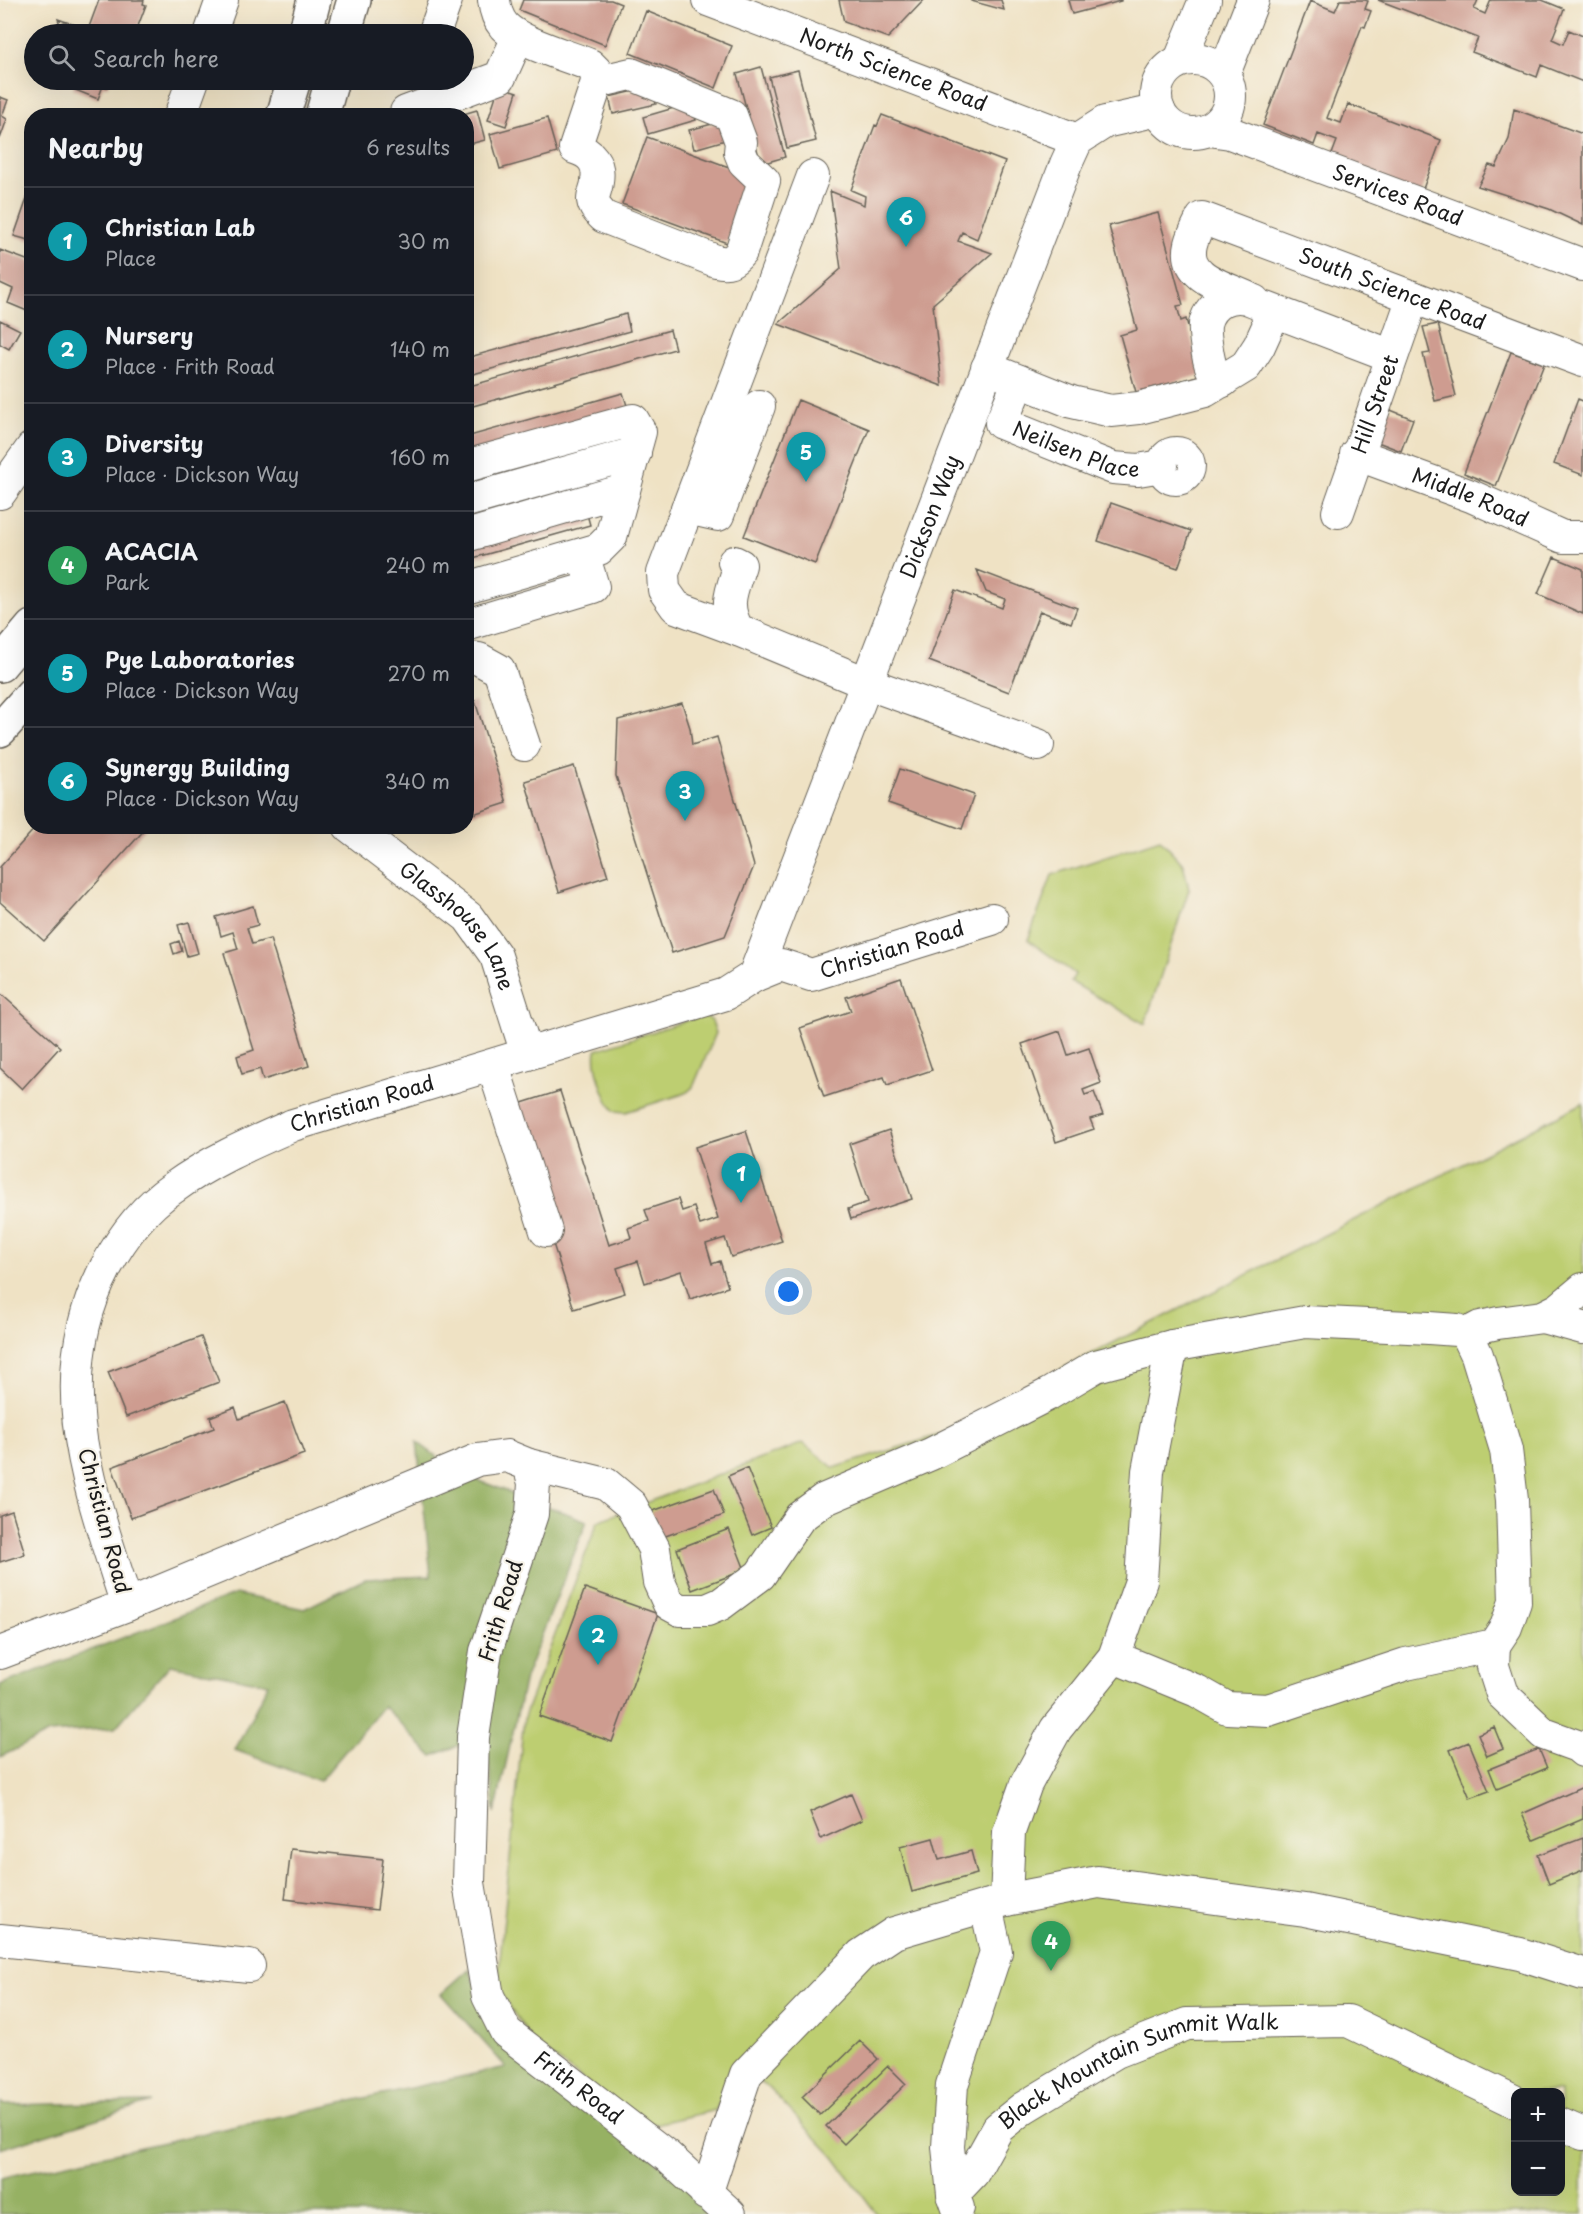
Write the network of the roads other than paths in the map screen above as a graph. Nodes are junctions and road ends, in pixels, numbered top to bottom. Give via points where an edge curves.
1 (222, 0) edge
2 (314, 0) edge
3 (354, 0) edge
4 (446, 0) edge
5 (494, 0) edge
6 (708, 0) edge
7 (1204, 0) edge
8 (1253, 0) edge
9 (214, 24) edge
10 (308, 24) edge
11 (347, 24) edge
12 (438, 24) edge
13 (518, 37) junction
14 (1180, 60) junction
15 (1224, 74) junction
16 (597, 82) junction
17 (474, 87) edge
18 (189, 90) edge
19 (291, 90) edge
20 (329, 90) edge
21 (413, 90) edge
22 (467, 90) edge
23 (183, 108) edge
24 (285, 108) edge
25 (324, 108) edge
26 (407, 108) edge
27 (420, 108) edge
28 (1159, 110) junction
29 (1209, 130) junction
30 (1077, 140) junction
31 (813, 176) dead end
32 (1583, 265) edge
33 (1413, 297) junction
34 (1256, 302) junction
35 (1392, 356) junction
36 (1583, 361) edge
37 (987, 368) junction
38 (1019, 381) junction
39 (1223, 381) junction
40 (759, 406) dead end
41 (635, 453) junction
42 (1356, 454) junction
43 (24, 459) edge
44 (474, 464) edge
45 (1162, 466) dead end
46 (624, 490) junction
47 (0, 493) edge
48 (474, 499) edge
49 (687, 508) junction
50 (1338, 512) dead end
51 (474, 534) edge
52 (1583, 537) edge
53 (583, 554) junction
54 (734, 562) dead end
55 (474, 586) edge
56 (474, 623) edge
57 (738, 630) junction
58 (24, 636) edge
59 (474, 659) edge
60 (0, 665) edge
61 (866, 683) junction
62 (24, 703) edge
63 (0, 730) edge
64 (1038, 745) dead end
65 (524, 746) dead end
66 (359, 834) edge
67 (992, 919) dead end
68 (754, 976) junction
69 (527, 1054) junction
70 (493, 1066) junction
71 (546, 1232) dead end
72 (1583, 1290) edge
73 (1543, 1317) junction
74 (1583, 1328) edge
75 (1467, 1334) junction
76 (1172, 1346) junction
77 (529, 1465) junction
78 (127, 1605) junction
79 (1494, 1645) junction
80 (0, 1653) edge
81 (1114, 1657) junction
82 (1583, 1751) edge
83 (996, 1903) junction
84 (0, 1940) edge
85 (249, 1966) dead end
86 (1583, 1974) edge
87 (1511, 2100) edge
88 (1565, 2126) edge
89 (1583, 2134) edge
90 (706, 2194) junction
91 (957, 2204) edge
92 (730, 2214) edge

1 - 9 street
2 - 10 main road
3 - 11 main road
4 - 12 street
5 - 13 street via 504,26
6 - 30 street, North Science Road
7 - 14 street
8 - 15 street
13 - 16 street via 590,65 596,71
13 - 17 street via 500,77
14 - 15 street via 1204,60
14 - 28 street via 1159,81
15 - 29 street via 1231,94 1229,105 1225,116
16 - 16 street via 575,148 588,152 596,161 598,179 593,199 597,209 604,217 716,261 734,261 741,252 764,181 744,162 731,114 631,74
18 - 23 street
19 - 24 main road
20 - 25 main road
21 - 26 street
22 - 27 street
28 - 29 street via 1174,128 1197,133
28 - 30 street via 1105,122
29 - 32 street, Services Road via 1230,133
30 - 37 street, Dickson Way
31 - 49 street
33 - 34 street, South Science Road via 1202,218 1191,244 1190,261 1199,274
33 - 35 street, Hill Street
33 - 36 street, South Science Road
34 - 35 street
34 - 39 street via 1269,324 1246,366
34 - 39 street via 1232,297 1221,301 1205,324 1212,370
35 - 42 street, Hill Street
37 - 38 street
37 - 61 street, Dickson Way
38 - 39 street via 1072,402 1111,411 1205,391
38 - 45 street, Neilsen Place via 1001,423 1113,468 1138,470
40 - 49 street via 718,515
41 - 44 street via 640,432 633,420
41 - 46 street
41 - 48 street
42 - 50 street, Hill Street
42 - 52 street, Middle Road via 1471,496 1563,537
43 - 47 street
46 - 51 street
46 - 53 street via 611,537 599,549
49 - 57 street via 663,573 664,590 676,607
53 - 55 street
53 - 56 street via 593,587
54 - 57 street via 740,565 729,609
57 - 61 street
58 - 60 main road
59 - 65 street via 499,670
61 - 64 street
61 - 68 street, Dickson Way
62 - 63 main road
66 - 69 street, Glasshouse Lane via 468,917 496,956
67 - 68 street, Christian Road via 811,975 782,965
68 - 69 street, Christian Road via 726,994
69 - 70 street, Christian Road
70 - 71 street
70 - 78 street, Christian Road via 293,1125 245,1146 171,1189 141,1217 115,1250 96,1287 83,1326 76,1367 76,1408 93,1499
72 - 73 street
73 - 74 street
73 - 75 street via 1498,1323
75 - 76 street via 1438,1328 1305,1322
75 - 79 street via 1506,1450 1512,1500 1515,1602
76 - 77 street via 1096,1366 932,1454 823,1500 800,1517 760,1575 707,1610 680,1610 669,1604 659,1582 654,1549 631,1505 606,1484
76 - 81 street via 1148,1470 1142,1581
77 - 78 street via 507,1456 477,1460
77 - 90 street, Frith Road via 534,1483 532,1514 486,1651 473,1737 469,1883 488,1996 506,2032 667,2156
78 - 80 street
79 - 81 street via 1406,1664 1268,1710 1227,1708 1197,1691
79 - 82 street via 1493,1666 1503,1694 1544,1734
81 - 83 street via 1056,1729 1026,1784 1009,1832
83 - 86 street via 1098,1882 1305,1910 1520,1954
83 - 90 street via 894,1933 861,1954 746,2074
83 - 91 street via 996,1952 952,2085 948,2147
84 - 85 street
87 - 91 street, Black Mountain Summit Walk via 1348,2021 1187,2024 1116,2052 1023,2108 998,2128
88 - 89 street
90 - 92 street, Frith Road

